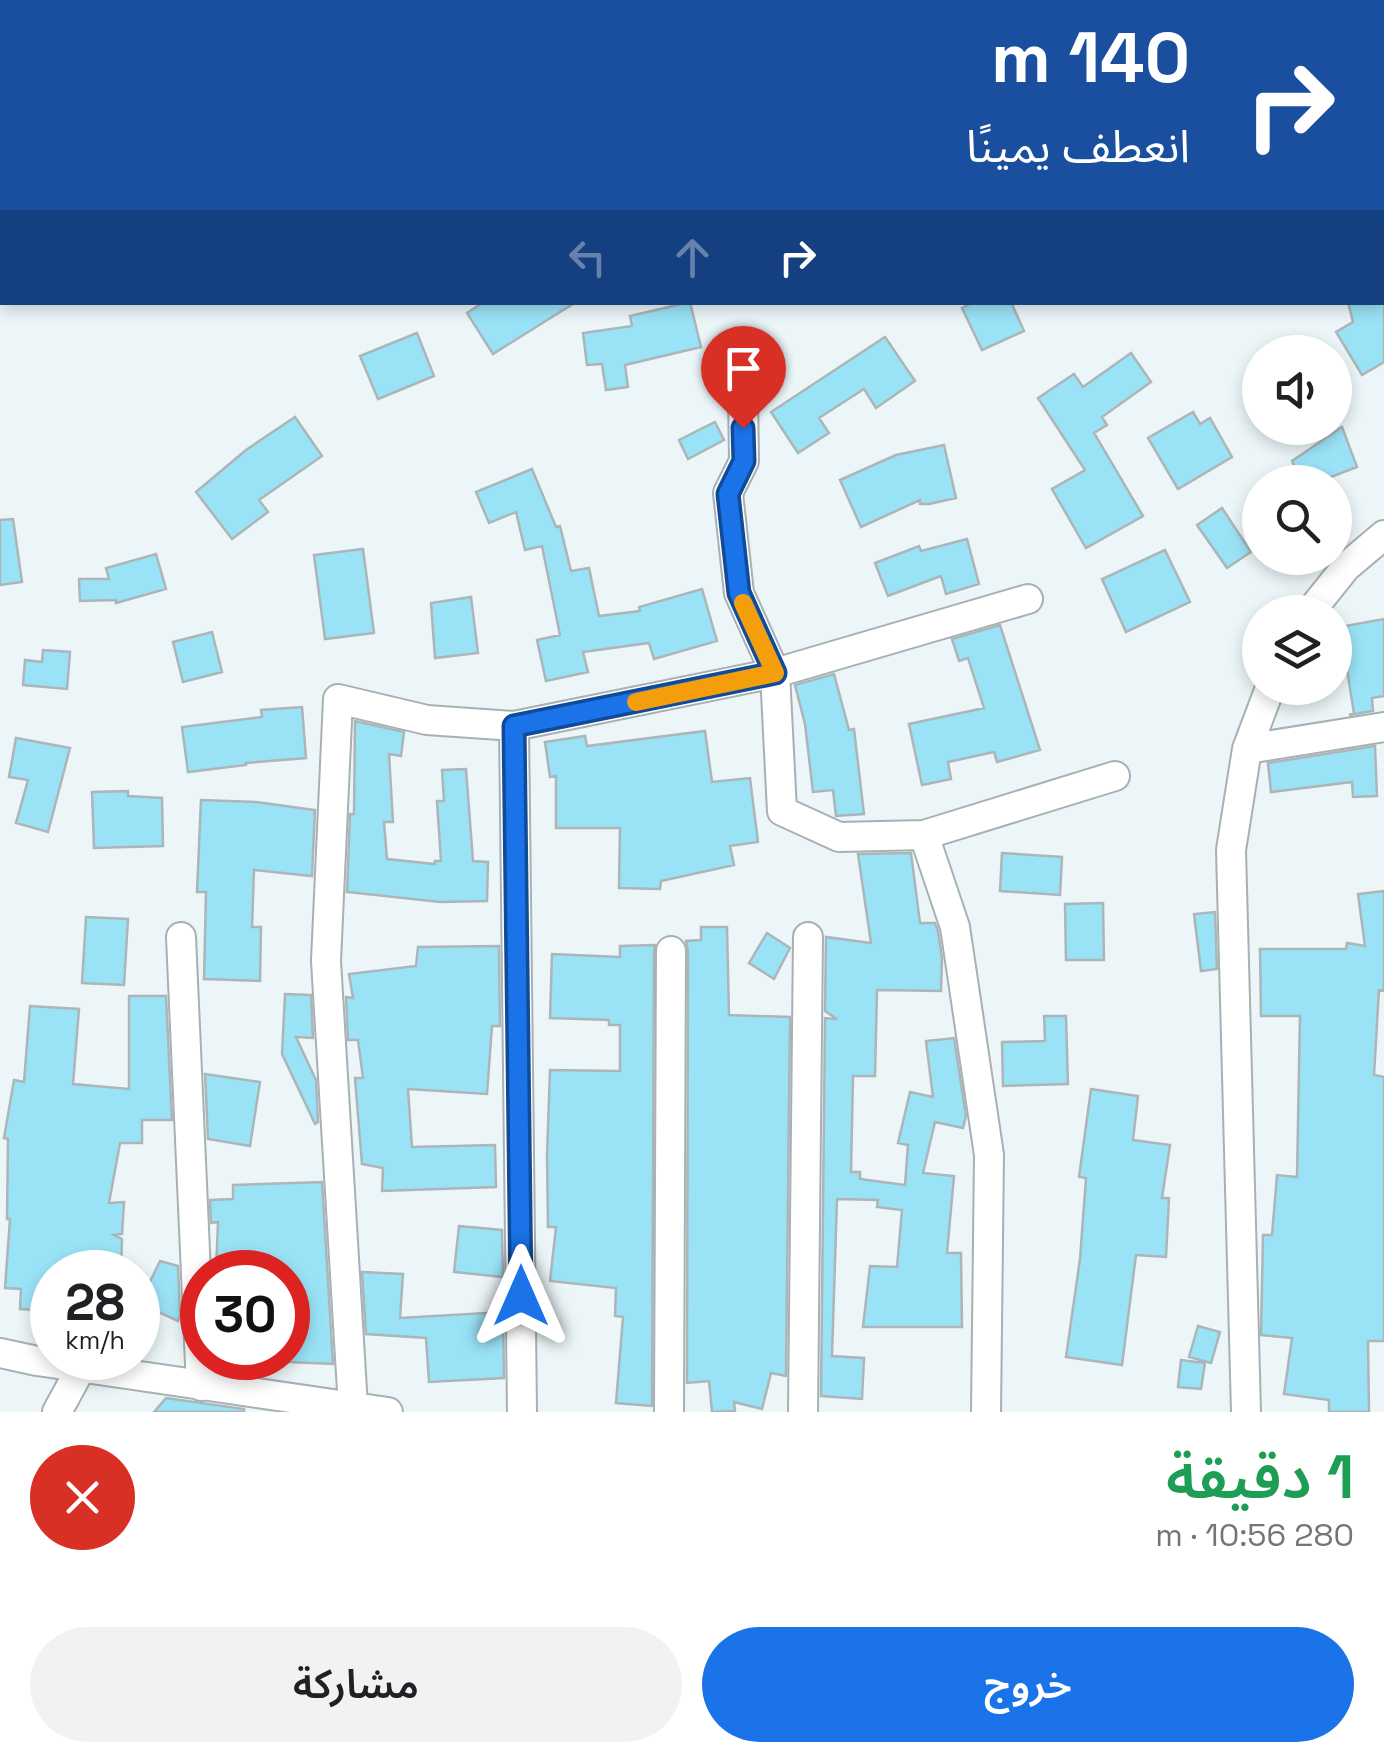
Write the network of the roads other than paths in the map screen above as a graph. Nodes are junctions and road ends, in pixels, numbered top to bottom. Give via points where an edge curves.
1 (743, 394) dead end
2 (1384, 535) edge
3 (1324, 595) edge
4 (1028, 599) dead end
5 (775, 673) junction
6 (1264, 705) edge
7 (514, 726) junction
8 (1384, 728) edge
9 (1247, 749) junction
10 (1114, 776) dead end
11 (924, 834) junction
12 (181, 937) dead end
13 (808, 937) dead end
14 (672, 951) dead end
15 (0, 1353) edge
16 (30, 1359) edge
17 (74, 1380) edge
18 (160, 1380) edge
19 (201, 1386) junction
20 (352, 1407) junction
21 (57, 1412) edge
22 (388, 1412) edge
23 (522, 1412) edge
24 (670, 1412) edge
25 (802, 1412) edge
26 (986, 1412) edge
27 (1246, 1412) edge

1 - 5 street via 744,461 728,494 739,593
2 - 3 street
4 - 5 street
5 - 7 street
5 - 11 street via 782,811 839,837
6 - 9 street
7 - 20 street via 427,720 338,699 326,962
7 - 23 street
8 - 9 street
9 - 27 street via 1230,850
10 - 11 street
11 - 26 street via 955,928 989,1155
12 - 19 street
13 - 25 street
14 - 24 street
15 - 16 street
17 - 21 street
18 - 19 street
19 - 20 street
20 - 22 street

